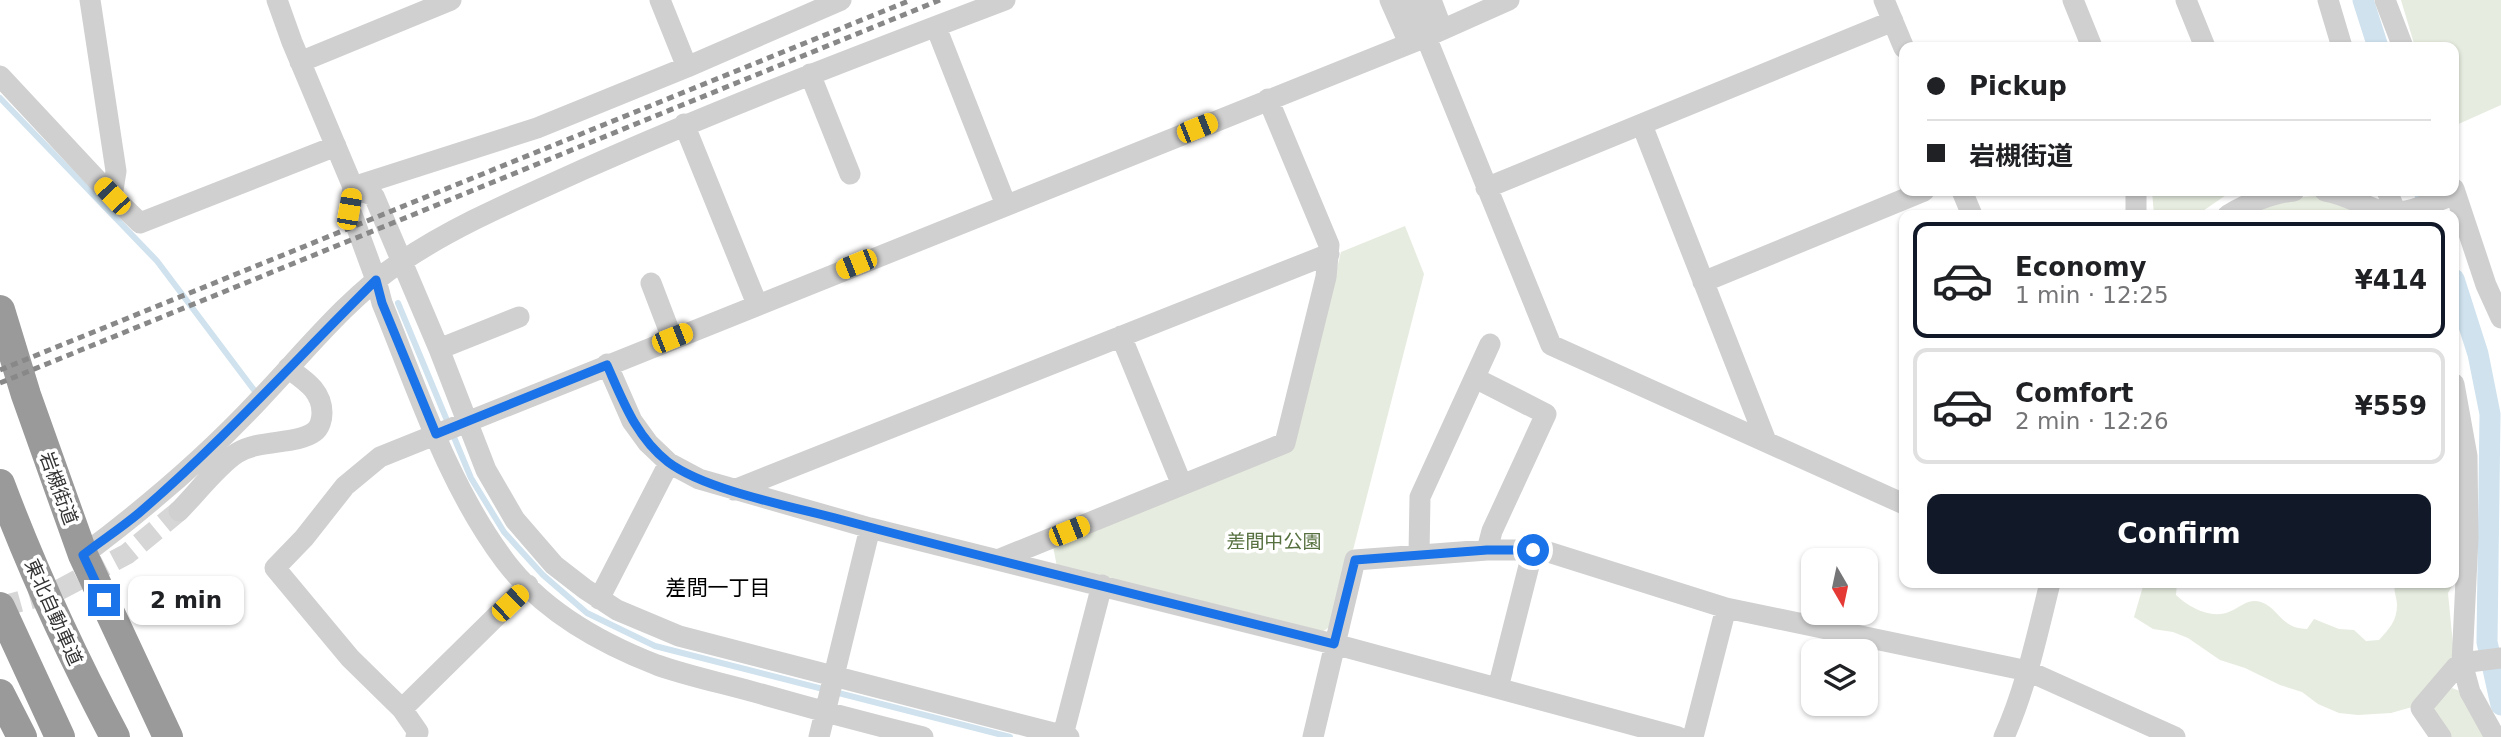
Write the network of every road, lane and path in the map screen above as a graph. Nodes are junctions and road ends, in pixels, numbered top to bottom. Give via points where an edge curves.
1 (90, 0) edge
2 (277, 0) edge
3 (451, 0) edge
4 (660, 0) edge
5 (1004, 0) edge
6 (1390, 0) edge
7 (1411, 0) edge
8 (1431, 0) edge
9 (1509, 0) edge
10 (1884, 0) edge
11 (2073, 0) edge
12 (2186, 0) edge
13 (2329, 0) edge
14 (2385, 0) edge
15 (838, 1) edge
16 (1893, 21) junction
17 (936, 27) junction
18 (1426, 36) junction
19 (1902, 42) edge
20 (2090, 42) edge
21 (2203, 42) edge
22 (2341, 42) edge
23 (2401, 42) edge
24 (300, 62) junction
25 (687, 67) junction
26 (0, 75) edge
27 (810, 75) junction
28 (1268, 99) junction
29 (684, 124) junction
30 (1642, 124) junction
31 (336, 146) junction
32 (850, 174) dead end
33 (354, 187) junction
34 (1486, 188) junction
35 (112, 196) junction
36 (1912, 196) edge
37 (2272, 196) edge
38 (2346, 196) edge
39 (2391, 196) edge
40 (2446, 196) edge
41 (1006, 205) junction
42 (2239, 210) edge
43 (2378, 210) edge
44 (2401, 210) edge
45 (2408, 210) edge
46 (2459, 215) edge
47 (1329, 254) junction
48 (402, 261) junction
49 (376, 280) junction
50 (1703, 282) junction
51 (651, 283) dead end
52 (757, 304) junction
53 (0, 310) edge
54 (519, 317) dead end
55 (2501, 318) edge
56 (1121, 336) junction
57 (672, 338) junction
58 (1490, 344) dead end
59 (439, 349) junction
60 (607, 365) junction
61 (288, 368) junction
62 (1475, 379) junction
63 (2459, 412) edge
64 (468, 420) junction
65 (436, 434) junction
66 (1766, 442) junction
67 (669, 463) junction
68 (0, 484) edge
69 (1182, 485) junction
70 (734, 491) junction
71 (1899, 502) edge
72 (179, 511) tunnel mouth
73 (870, 528) junction
74 (1487, 550) junction
75 (1533, 550) junction
76 (1419, 554) junction
77 (83, 555) junction
78 (1000, 559) junction
79 (528, 585) junction
80 (1102, 585) junction
81 (2049, 588) edge
82 (599, 599) junction
83 (0, 607) edge
84 (1726, 608) junction
85 (1334, 644) junction
86 (2501, 658) edge
87 (2467, 662) junction
88 (2028, 671) junction
89 (834, 676) junction
90 (1498, 688) junction
91 (0, 694) edge
92 (402, 709) junction
93 (826, 712) junction
94 (1624, 730) edge
95 (1066, 736) edge
96 (22, 737) edge
97 (60, 737) edge
98 (115, 737) edge
99 (168, 737) edge
100 (416, 737) edge
101 (819, 737) edge
102 (923, 737) edge
103 (1312, 737) edge
104 (1678, 737) edge
105 (1693, 737) edge
106 (2004, 737) edge
107 (2175, 737) edge
108 (2441, 737) edge
109 (2495, 737) edge

1 - 35 street via 116,171
2 - 24 street
3 - 24 street
4 - 25 street
5 - 17 street
6 - 18 street
7 - 18 street
8 - 18 street
9 - 18 street
10 - 16 street
11 - 20 street
12 - 21 street
13 - 22 street
14 - 23 street
15 - 25 street
16 - 19 street
16 - 30 street
17 - 27 street
17 - 41 street
18 - 28 street
18 - 34 street
24 - 31 street
25 - 33 street via 537,128
26 - 35 street
27 - 29 street
27 - 32 street
28 - 41 street
28 - 47 street
29 - 48 street via 479,217
29 - 52 street
30 - 34 street
30 - 50 street
31 - 33 street
31 - 35 street via 140,223
33 - 48 street via 374,196
33 - 49 street via 349,209
34 - 66 street via 1551,345
36 - 50 street
37 - 42 street
38 - 43 street
39 - 44 street
40 - 45 street
41 - 52 street
46 - 55 street
47 - 56 street
47 - 69 street via 1285,443
48 - 49 street
48 - 59 street
49 - 61 street
49 - 65 street
50 - 66 street
51 - 57 street
52 - 57 street
53 - 77 highway, 岩槻街道
54 - 59 street
56 - 69 street
56 - 70 street
57 - 60 street
58 - 62 street
59 - 64 street
60 - 64 street
60 - 67 street via 632,421
61 - 72 street via 318,394 320,426 303,437 234,454
61 - 77 street via 188,469
62 - 74 street via 1546,414
62 - 76 street via 1420,497
63 - 87 street via 2467,456
64 - 65 street
64 - 82 street via 486,470 515,520 554,565
65 - 79 street via 485,531
65 - 92 street via 380,457 345,486 275,568 350,658
66 - 71 street
67 - 70 street via 699,480
67 - 82 street
68 - 98 highway, 東北自動車道 via 72,656
69 - 78 street
70 - 73 street
73 - 78 street
73 - 89 street
74 - 75 street
74 - 76 street
75 - 84 street
75 - 90 street
76 - 85 street via 1355,560
77 - 99 highway, 岩槻街道
78 - 80 street
79 - 92 street
79 - 93 street via 565,618 658,665
80 - 85 street
80 - 95 street
81 - 88 street
82 - 89 street via 679,636
83 - 97 highway
84 - 88 street
84 - 105 street
85 - 90 street
85 - 103 street
86 - 87 street
87 - 108 street via 2456,667 2421,708
87 - 109 street via 2470,692
88 - 106 street
88 - 107 street
89 - 93 street
89 - 95 street
90 - 94 street
91 - 96 highway
92 - 100 street via 418,732
93 - 101 street
93 - 102 street
94 - 104 street

